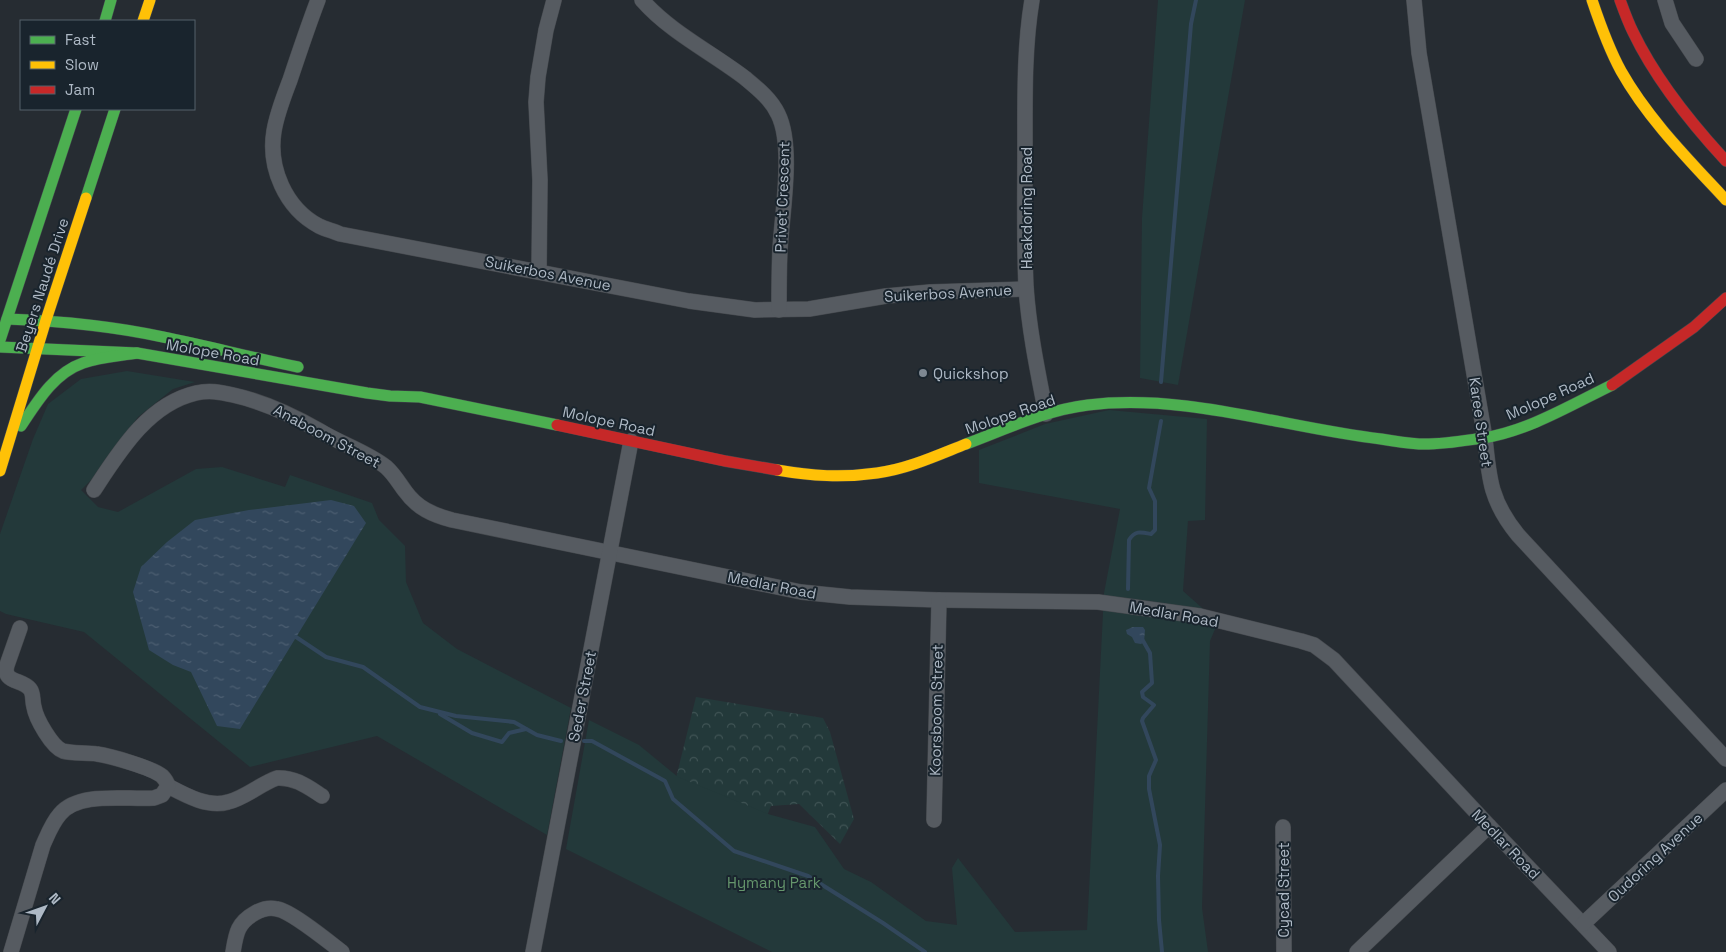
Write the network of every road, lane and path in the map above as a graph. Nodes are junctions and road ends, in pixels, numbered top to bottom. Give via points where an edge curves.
1 (111, 0) edge
2 (150, 0) edge
3 (318, 0) edge
4 (554, 0) edge
5 (642, 0) edge
6 (1032, 0) edge
7 (1414, 0) edge
8 (1592, 0) edge
9 (1620, 0) edge
10 (1664, 0) edge
11 (105, 20) edge
12 (143, 20) edge
13 (1696, 59) dead end
14 (76, 110) edge
15 (115, 110) edge
16 (1726, 161) edge
17 (1726, 200) edge
18 (538, 271) junction
19 (1026, 289) junction
20 (1726, 298) edge
21 (779, 310) junction
22 (3, 319) edge
23 (46, 320) junction
24 (0, 340) edge
25 (0, 347) edge
26 (37, 348) junction
27 (137, 353) junction
28 (309, 369) dead end
29 (388, 384) dead end
30 (420, 397) junction
31 (1046, 414) junction
32 (1485, 438) junction
33 (631, 441) junction
34 (7, 448) junction
35 (0, 471) edge
36 (94, 490) dead end
37 (610, 552) junction
38 (939, 600) junction
39 (20, 628) dead end
40 (1726, 760) edge
41 (168, 786) junction
42 (1726, 790) edge
43 (322, 796) dead end
44 (934, 820) dead end
45 (1489, 826) junction
46 (1284, 827) dead end
47 (1583, 924) junction
48 (12, 952) edge
49 (233, 952) edge
50 (342, 952) edge
51 (533, 952) edge
52 (1284, 952) edge
53 (1357, 952) edge
54 (1609, 952) edge

1 - 11 street
2 - 12 street
3 - 18 street, Suikerbos Avenue via 274,132 276,172 286,194 302,213 318,225 340,234
4 - 18 street via 546,30 536,102 540,180
5 - 21 street, Privet Crescent via 675,30 760,91 778,113 783,126 786,157
6 - 19 street, Haakdoring Road via 1027,48
7 - 32 street, Karee Street via 1419,53
8 - 17 street via 1624,76 1679,149
9 - 16 street via 1634,34 1660,78 1705,140
10 - 13 street via 1672,23
14 - 22 street, Beyers Naudé Drive
15 - 23 street, Beyers Naudé Drive
18 - 21 street, Suikerbos Avenue via 729,308
19 - 21 street, Suikerbos Avenue via 886,296
19 - 31 street, Haakdoring Road
20 - 32 street, Molope Road via 1694,327 1618,382 1533,424
22 - 23 street, Molope Road
22 - 24 street, Beyers Naudé Drive
23 - 26 street, Beyers Naudé Drive
23 - 28 street, Molope Road via 145,333
25 - 26 street, Molope Road
26 - 27 street, Molope Road
26 - 34 street, Beyers Naudé Drive
27 - 30 street, Molope Road via 367,393
27 - 34 street via 82,364 62,375 39,400
29 - 30 street, Molope Road
30 - 33 street, Molope Road
31 - 32 street, Molope Road via 1096,404 1166,404 1389,441 1443,443
31 - 33 street, Molope Road via 918,462 880,472 833,477 762,468
32 - 40 street, Karee Street via 1488,475 1507,522
33 - 37 street, Seder Street
34 - 35 street, Beyers Naudé Drive
36 - 37 street, Anaboom Street via 129,441 166,406 197,392 220,392 270,405 366,454 386,467 411,499 435,515
37 - 38 street, Medlar Road via 800,592
37 - 51 street, Seder Street
38 - 44 street, Koorsboom Street
38 - 45 street, Medlar Road via 1118,604 1200,616 1314,645 1334,660
39 - 41 street via 6,666 6,675 25,684 32,692 37,716 56,746 62,750 99,754 152,770 162,776
41 - 43 street via 185,795 217,804 227,803 277,778 286,778
41 - 48 street via 162,795 154,798 84,800 61,812 43,845
42 - 47 street, Oudoring Avenue
45 - 47 street, Medlar Road
45 - 53 street
46 - 52 street, Cycad Street
47 - 54 street, Medlar Road
49 - 50 street via 238,929 244,920 270,908 280,909 295,918

